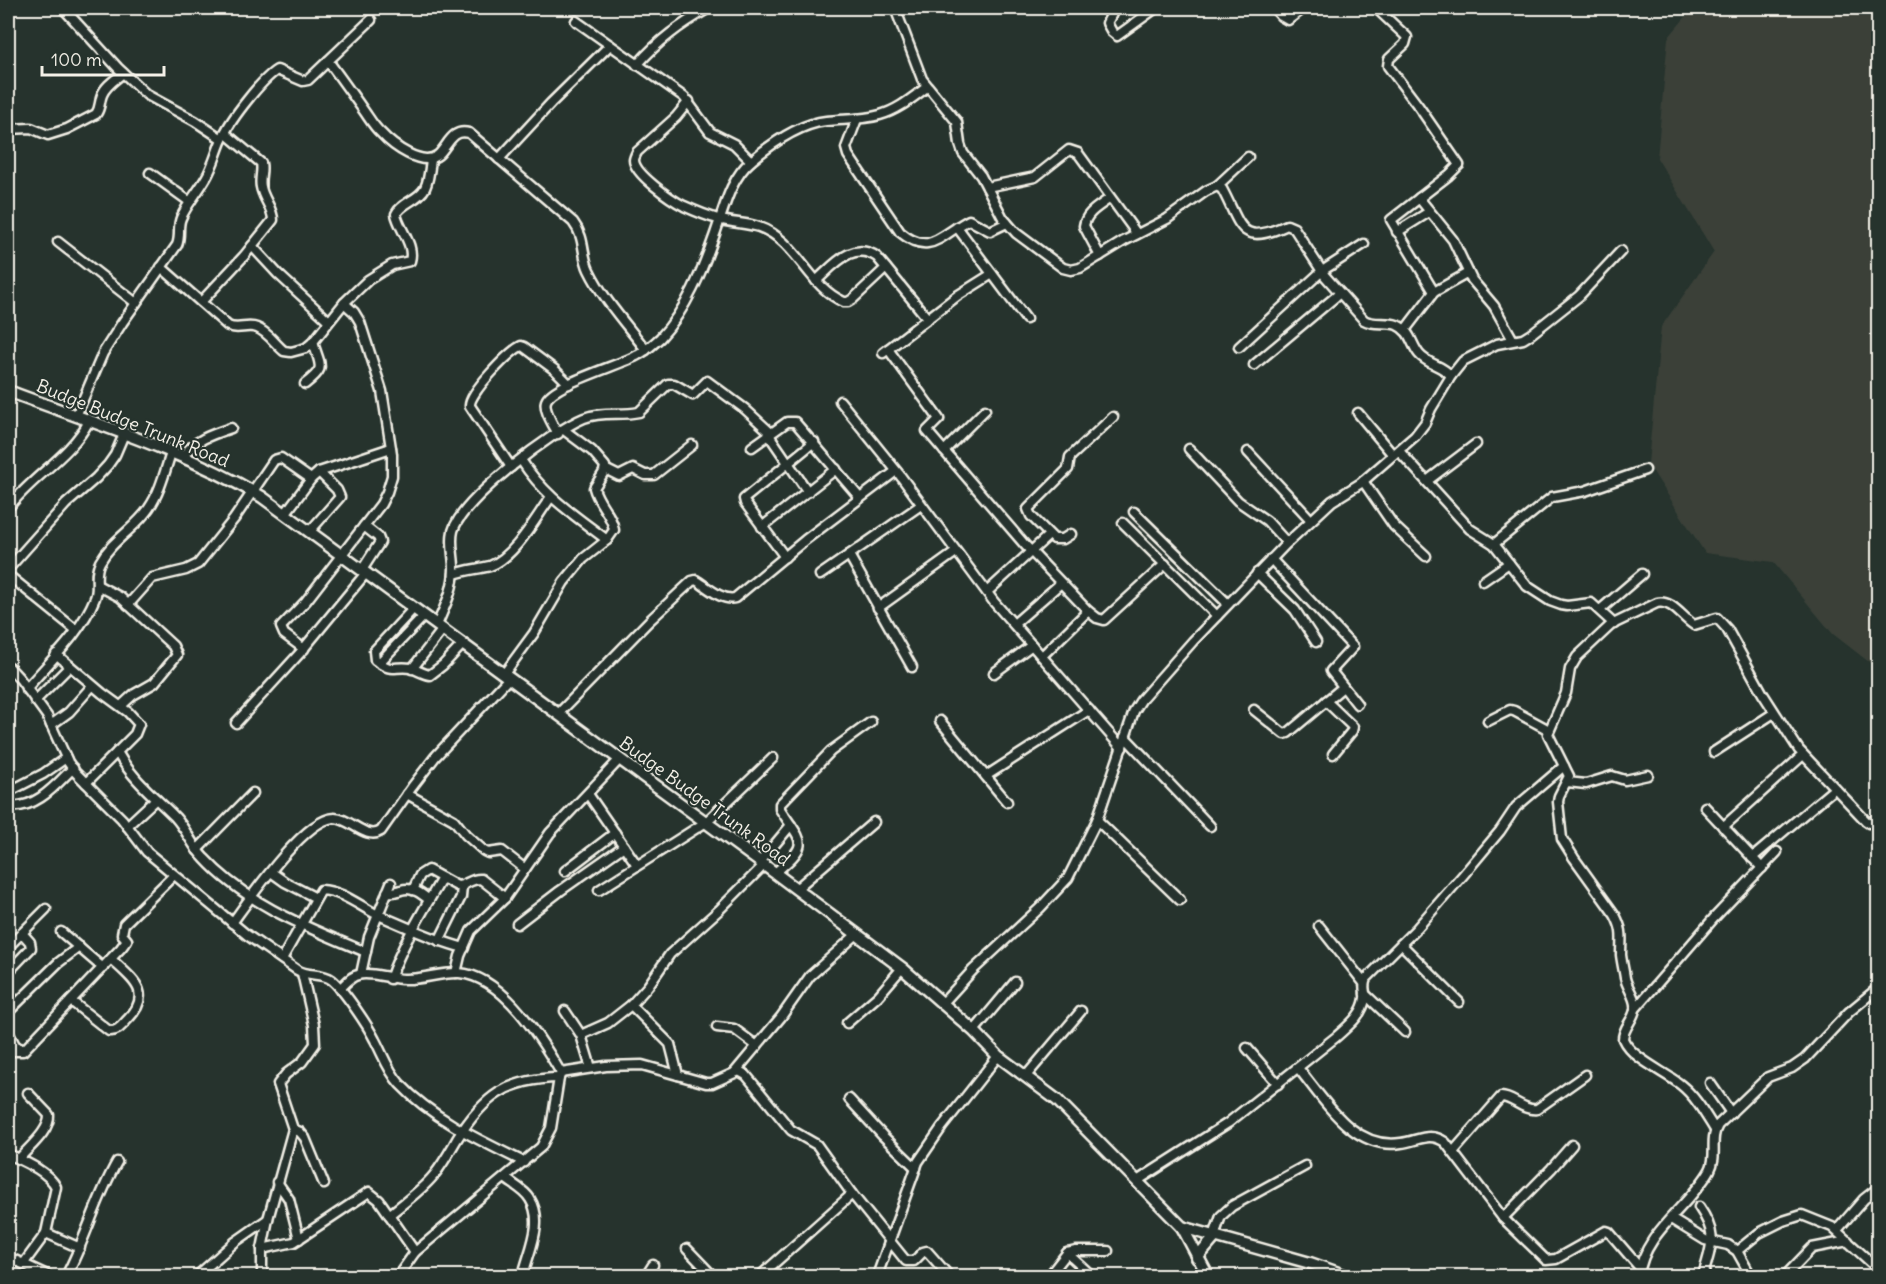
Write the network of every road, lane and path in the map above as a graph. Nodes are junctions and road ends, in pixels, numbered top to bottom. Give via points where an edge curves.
1 (63, 8) edge
2 (709, 8) edge
3 (895, 8) edge
4 (1115, 8) edge
5 (1156, 8) edge
6 (1274, 8) edge
7 (1304, 8) edge
8 (1376, 8) edge
9 (371, 20) dead end
10 (576, 21) dead end
11 (610, 45) junction
12 (328, 61) junction
13 (637, 65) junction
14 (123, 73) junction
15 (927, 87) junction
16 (689, 101) junction
17 (857, 119) junction
18 (8, 129) edge
19 (223, 136) junction
20 (1248, 157) dead end
21 (431, 159) junction
22 (499, 159) junction
23 (751, 161) junction
24 (150, 173) dead end
25 (1218, 186) junction
26 (987, 187) junction
27 (1110, 198) junction
28 (1419, 198) junction
29 (190, 202) junction
30 (1429, 212) junction
31 (720, 220) junction
32 (1006, 223) junction
33 (957, 227) junction
34 (1397, 232) junction
35 (1137, 234) junction
36 (58, 242) dead end
37 (1364, 244) dead end
38 (252, 246) junction
39 (1621, 251) dead end
40 (1100, 255) junction
41 (161, 267) junction
42 (886, 268) junction
43 (1322, 272) junction
44 (1468, 273) junction
45 (992, 274) junction
46 (816, 281) junction
47 (1434, 292) junction
48 (1340, 293) junction
49 (201, 302) junction
50 (135, 303) junction
51 (344, 303) junction
52 (928, 319) junction
53 (1026, 320) dead end
54 (329, 321) junction
55 (1405, 330) junction
56 (1513, 340) junction
57 (313, 342) junction
58 (1239, 347) dead end
59 (646, 350) junction
60 (1254, 365) dead end
61 (1450, 376) junction
62 (305, 384) dead end
63 (568, 384) junction
64 (8, 391) edge
65 (840, 401) dead end
66 (985, 410) dead end
67 (1358, 413) dead end
68 (76, 416) junction
69 (1113, 417) dead end
70 (89, 421) junction
71 (231, 428) dead end
72 (561, 432) junction
73 (124, 434) junction
74 (770, 434) junction
75 (814, 442) junction
76 (1476, 444) dead end
77 (692, 445) dead end
78 (752, 447) dead end
79 (391, 448) junction
80 (1189, 449) dead end
81 (944, 451) junction
82 (1248, 452) dead end
83 (1396, 453) junction
84 (176, 455) junction
85 (521, 460) junction
86 (788, 463) junction
87 (511, 467) junction
88 (605, 469) junction
89 (836, 469) junction
90 (1645, 470) dead end
91 (896, 471) junction
92 (319, 472) junction
93 (311, 478) junction
94 (1363, 481) junction
95 (1427, 481) junction
96 (252, 491) junction
97 (808, 492) junction
98 (551, 496) junction
99 (860, 498) junction
100 (921, 505) junction
101 (8, 508) edge
102 (1134, 512) dead end
103 (285, 514) junction
104 (1311, 520) junction
105 (1123, 523) dead end
106 (364, 526) junction
107 (762, 527) junction
108 (310, 531) junction
109 (1071, 534) dead end
110 (1049, 535) junction
111 (607, 540) junction
112 (1287, 543) junction
113 (1494, 544) junction
114 (956, 552) junction
115 (1031, 552) junction
116 (342, 555) junction
117 (849, 555) junction
118 (1426, 556) dead end
119 (785, 557) junction
120 (1271, 559) junction
121 (1509, 563) junction
122 (9, 564) edge
123 (1165, 564) junction
124 (364, 571) junction
125 (454, 573) junction
126 (1257, 573) junction
127 (1642, 573) dead end
128 (8, 575) edge
129 (820, 575) dead end
130 (1483, 581) dead end
131 (1061, 582) junction
132 (97, 585) junction
133 (987, 592) junction
134 (1228, 604) junction
135 (128, 605) junction
136 (414, 608) junction
137 (878, 608) junction
138 (1600, 609) junction
139 (1088, 611) junction
140 (424, 616) junction
141 (1217, 616) junction
142 (1014, 624) junction
143 (1614, 624) junction
144 (440, 627) junction
145 (76, 630) junction
146 (1316, 642) dead end
147 (463, 644) junction
148 (1032, 645) junction
149 (304, 649) junction
150 (56, 654) junction
151 (1042, 656) junction
152 (379, 663) junction
153 (8, 666) edge
154 (70, 666) junction
155 (912, 666) dead end
156 (412, 669) junction
157 (994, 673) dead end
158 (507, 676) junction
159 (92, 686) junction
160 (1343, 687) junction
161 (26, 689) junction
162 (35, 700) junction
163 (1326, 701) junction
164 (1358, 704) dead end
165 (120, 706) junction
166 (1089, 710) junction
167 (1254, 710) dead end
168 (1774, 713) junction
169 (558, 714) junction
170 (940, 721) dead end
171 (1488, 721) dead end
172 (871, 722) dead end
173 (236, 723) dead end
174 (51, 725) junction
175 (1549, 730) junction
176 (1125, 737) junction
177 (1122, 747) junction
178 (117, 752) junction
179 (1714, 753) dead end
180 (1332, 754) dead end
181 (1803, 755) junction
182 (66, 758) junction
183 (773, 758) dead end
184 (620, 759) junction
185 (1564, 766) junction
186 (73, 768) junction
187 (1648, 775) dead end
188 (986, 776) junction
189 (1567, 782) junction
190 (86, 783) junction
191 (1834, 789) junction
192 (8, 792) edge
193 (253, 793) dead end
194 (407, 794) junction
195 (588, 794) junction
196 (156, 799) junction
197 (1007, 802) dead end
198 (8, 806) edge
199 (1705, 807) dead end
200 (1878, 818) edge
201 (1097, 820) junction
202 (706, 822) junction
203 (874, 822) dead end
204 (790, 825) junction
205 (127, 826) junction
206 (1210, 826) dead end
207 (1723, 827) junction
208 (615, 834) junction
209 (624, 846) junction
210 (197, 850) junction
211 (1777, 852) dead end
212 (1752, 858) junction
213 (762, 863) junction
214 (637, 866) junction
215 (1761, 868) junction
216 (525, 869) junction
217 (565, 871) dead end
218 (271, 872) junction
219 (775, 873) junction
220 (174, 875) junction
221 (442, 878) junction
222 (391, 883) dead end
223 (462, 886) junction
224 (796, 889) junction
225 (413, 890) junction
226 (599, 890) dead end
227 (387, 892) junction
228 (251, 898) junction
229 (316, 898) junction
230 (505, 898) junction
231 (429, 900) junction
232 (1180, 900) dead end
233 (46, 909) dead end
234 (377, 914) junction
235 (232, 923) junction
236 (517, 924) dead end
237 (302, 925) junction
238 (1319, 926) dead end
239 (413, 930) junction
240 (61, 932) dead end
241 (22, 933) junction
242 (857, 934) junction
243 (439, 941) junction
244 (1401, 944) junction
245 (79, 946) junction
246 (8, 947) edge
247 (464, 948) junction
248 (366, 952) junction
249 (111, 959) junction
250 (282, 959) junction
251 (103, 968) junction
252 (902, 968) junction
253 (8, 972) edge
254 (302, 973) junction
255 (456, 973) junction
256 (361, 974) junction
257 (390, 979) junction
258 (1015, 982) dead end
259 (1364, 983) junction
260 (1878, 988) edge
261 (340, 989) junction
262 (1365, 994) junction
263 (71, 1001) junction
264 (1460, 1002) dead end
265 (942, 1004) junction
266 (631, 1005) junction
267 (1636, 1008) junction
268 (565, 1011) dead end
269 (1081, 1011) dead end
270 (8, 1012) edge
271 (847, 1023) dead end
272 (717, 1027) dead end
273 (974, 1031) junction
274 (8, 1032) edge
275 (1405, 1032) dead end
276 (581, 1035) junction
277 (757, 1046) junction
278 (1247, 1048) dead end
279 (13, 1049) edge
280 (998, 1056) junction
281 (591, 1068) junction
282 (1298, 1068) junction
283 (734, 1072) junction
284 (678, 1075) junction
285 (1585, 1075) dead end
286 (560, 1076) junction
287 (1026, 1076) junction
288 (1710, 1083) dead end
289 (1278, 1084) junction
290 (28, 1093) dead end
291 (849, 1100) dead end
292 (1731, 1113) junction
293 (293, 1129) junction
294 (463, 1130) junction
295 (1714, 1130) junction
296 (1572, 1145) dead end
297 (1453, 1152) junction
298 (8, 1154) edge
299 (19, 1159) junction
300 (117, 1162) dead end
301 (524, 1162) junction
302 (1305, 1166) dead end
303 (916, 1168) junction
304 (505, 1178) junction
305 (1137, 1181) junction
306 (278, 1182) junction
307 (324, 1184) dead end
308 (1878, 1188) edge
309 (852, 1194) junction
310 (1699, 1207) dead end
311 (389, 1215) junction
312 (1503, 1218) junction
313 (268, 1219) junction
314 (1671, 1219) junction
315 (1182, 1227) junction
316 (1837, 1230) junction
317 (46, 1233) junction
318 (1215, 1236) junction
319 (299, 1239) junction
320 (1848, 1241) junction
321 (1712, 1242) junction
322 (890, 1243) junction
323 (80, 1248) junction
324 (262, 1249) junction
325 (687, 1249) dead end
326 (1108, 1251) dead end
327 (1737, 1251) junction
328 (415, 1252) junction
329 (1067, 1253) junction
330 (8, 1257) edge
331 (1197, 1258) junction
332 (24, 1263) junction
333 (654, 1264) dead end
334 (1878, 1269) edge
335 (1640, 1272) edge
336 (50, 1276) edge
337 (66, 1276) edge
338 (197, 1276) edge
339 (262, 1276) edge
340 (398, 1276) edge
341 (523, 1276) edge
342 (646, 1276) edge
343 (713, 1276) edge
344 (760, 1276) edge
345 (877, 1276) edge
346 (949, 1276) edge
347 (1049, 1276) edge
348 (1092, 1276) edge
349 (1206, 1276) edge
350 (1347, 1276) edge
351 (1703, 1276) edge
352 (1750, 1276) edge
353 (1785, 1276) edge

1 - 14 street
2 - 13 street via 672,30
3 - 15 street
4 - 5 street via 1107,23 1117,36
6 - 7 street via 1288,20
8 - 28 street via 1407,38 1389,59 1388,66 1459,165
9 - 12 street
10 - 11 street
11 - 13 street
11 - 22 street
12 - 19 street via 308,80 277,70 272,73
12 - 21 street via 379,132 407,152
13 - 16 street
14 - 18 street via 105,88 96,114 68,129 48,135 32,128
14 - 19 street via 147,95
15 - 17 street via 882,115
15 - 26 street via 957,122 963,153
16 - 23 street via 710,132 735,144
16 - 31 street via 642,146 634,157 635,164 668,196
17 - 23 street via 810,124
17 - 33 street via 846,148 848,155 900,232 909,240 928,244
19 - 29 street via 212,166
19 - 38 street via 257,158 262,167 260,186 273,220
20 - 25 street
21 - 22 street via 463,131
21 - 51 street via 425,188 396,214 412,259 385,268
22 - 59 street via 580,231 589,270
23 - 31 street via 740,173
24 - 29 street
25 - 35 street
25 - 43 street via 1244,230 1254,235 1290,226
26 - 27 street via 1035,177 1073,150
26 - 32 street
27 - 35 street
27 - 40 street via 1084,222
28 - 30 street
28 - 34 street via 1391,220
29 - 41 street via 179,222 177,245
30 - 34 street
30 - 44 street via 1453,240
31 - 46 street via 771,234
31 - 59 street via 686,302 665,332
32 - 33 street via 990,231 969,220
32 - 40 street via 1063,268 1080,268
33 - 45 street
34 - 47 street
35 - 40 street
36 - 50 street
37 - 43 street
38 - 49 street
38 - 54 street
39 - 56 street via 1579,296 1531,334
41 - 49 street
41 - 50 street
42 - 46 street via 870,252 859,250
42 - 46 street via 848,302 839,300
42 - 52 street
43 - 48 street
43 - 58 street
44 - 47 street
44 - 56 street via 1498,312
45 - 52 street
45 - 53 street
47 - 55 street
48 - 55 street via 1368,323 1390,323
48 - 60 street
49 - 57 street via 228,326 256,327 284,351 300,350
50 - 68 street via 103,353
51 - 54 street
51 - 79 street via 354,312 365,338 382,391
52 - 81 street via 886,351 939,419 927,431
54 - 57 street
55 - 61 street via 1418,354
56 - 61 street via 1466,358
57 - 62 street via 320,369
59 - 63 street
61 - 83 street via 1425,423
63 - 72 street via 550,394 545,402
63 - 87 street via 521,346 470,398 470,406
64 - 68 main road, Budge Budge Trunk Road
65 - 91 street
66 - 81 street
67 - 83 street
68 - 70 main road, Budge Budge Trunk Road
69 - 110 street via 1070,457 1068,469 1028,509
70 - 73 main road, Budge Budge Trunk Road
70 - 101 street via 80,437
71 - 84 street via 202,438
72 - 74 street via 595,415 639,412 668,384 693,395 707,381 746,409
72 - 85 street
72 - 88 street via 592,451
73 - 84 main road, Budge Budge Trunk Road
73 - 122 street via 108,465
74 - 75 street via 792,421
74 - 78 street
74 - 86 street
75 - 86 street
75 - 89 street
76 - 95 street
77 - 88 street via 654,476 633,469 619,476
79 - 92 street
79 - 106 street via 392,476 387,492
80 - 112 street via 1238,501 1267,521
81 - 115 street
82 - 104 street
83 - 94 street
83 - 95 street
84 - 96 main road, Budge Budge Trunk Road
84 - 132 street via 150,508 100,562
85 - 87 street
85 - 98 street
86 - 97 street
86 - 107 street via 744,499
87 - 125 street via 479,495 456,524
88 - 111 street via 594,488 614,526
89 - 97 street
89 - 99 street
90 - 113 street via 1586,491 1552,497
91 - 99 street
91 - 100 street
92 - 93 street
92 - 108 street via 340,497
93 - 96 street via 277,458
93 - 103 street
94 - 104 street
94 - 118 street via 1394,526
95 - 113 street via 1470,529
96 - 103 main road, Budge Budge Trunk Road
96 - 135 street via 198,564 152,578
97 - 107 street
98 - 111 street
98 - 125 street via 503,558 492,565
99 - 119 street
100 - 114 street
100 - 117 street
102 - 134 street
103 - 108 main road, Budge Budge Trunk Road
104 - 112 street
105 - 123 street
106 - 116 street
106 - 124 street via 380,542
107 - 119 street
108 - 116 main road, Budge Budge Trunk Road
109 - 110 street via 1058,540
110 - 115 street
111 - 158 street via 583,559 564,582
112 - 120 street
113 - 121 street
114 - 133 street
114 - 137 street
115 - 131 street
115 - 133 street
116 - 124 main road, Budge Budge Trunk Road
116 - 149 street via 281,627
117 - 129 street
117 - 137 street
119 - 169 street via 729,600 692,581
120 - 126 street
120 - 160 street via 1353,647 1331,671
121 - 130 street
121 - 138 street via 1527,586 1550,601 1568,606 1591,603
123 - 139 street via 1104,620
123 - 141 street
124 - 136 main road, Budge Budge Trunk Road
124 - 149 street
125 - 144 street
126 - 134 street
126 - 146 street via 1294,610
127 - 138 street
128 - 145 street
131 - 139 street
131 - 142 street
132 - 135 street
132 - 145 street via 90,610
133 - 142 street
134 - 141 street
135 - 165 street via 173,646 177,655 154,683
136 - 140 main road, Budge Budge Trunk Road
136 - 152 street via 374,651
137 - 155 street
138 - 143 street
139 - 151 street
140 - 144 main road, Budge Budge Trunk Road
140 - 152 street
141 - 176 street via 1141,700
142 - 148 street
143 - 168 street via 1663,602 1691,624 1717,618
143 - 175 street via 1577,657
144 - 147 main road, Budge Budge Trunk Road
144 - 156 street
145 - 150 street
147 - 156 street via 434,673
147 - 158 main road, Budge Budge Trunk Road
148 - 151 street
148 - 157 street
149 - 173 street
150 - 154 street
150 - 161 street
151 - 166 street
152 - 156 street via 390,670
153 - 161 street
154 - 159 street
154 - 162 street
158 - 169 main road, Budge Budge Trunk Road
158 - 194 street
159 - 165 street
159 - 174 street
160 - 163 street
160 - 164 street
161 - 162 street
162 - 174 street
163 - 167 street via 1284,734
163 - 180 street via 1353,728
165 - 178 street via 139,728
166 - 177 street
166 - 188 street
168 - 179 street
168 - 181 street
169 - 184 main road, Budge Budge Trunk Road
170 - 188 street
171 - 175 street via 1510,710
172 - 204 street via 831,751 780,804
174 - 182 street
175 - 185 street
176 - 177 street
176 - 206 street
177 - 201 street
178 - 190 street
178 - 196 street via 136,781
181 - 191 street
181 - 207 street
182 - 186 street
182 - 192 street
183 - 202 street
184 - 195 street
184 - 202 main road, Budge Budge Trunk Road
185 - 189 street via 1569,776
185 - 244 street via 1516,807 1500,831
186 - 190 street
186 - 198 street via 45,795
187 - 189 street via 1625,780 1612,776 1586,784
188 - 197 street
189 - 267 street via 1558,796 1562,839 1621,926 1621,958
190 - 205 street
191 - 200 street via 1869,823
191 - 212 street
193 - 210 street
194 - 216 street via 454,820 484,851 502,851
194 - 218 street via 377,834 336,817 328,819 297,842
195 - 208 street
195 - 216 street via 550,833
196 - 205 street
196 - 210 street via 182,826
199 - 207 street
201 - 232 street
201 - 265 street via 1068,878
202 - 213 main road, Budge Budge Trunk Road
202 - 214 street
203 - 224 street
204 - 213 street
204 - 219 street via 799,837 800,849
205 - 220 street via 147,852
207 - 212 street
208 - 209 street
208 - 217 street
209 - 214 street
209 - 236 street
210 - 228 street
211 - 215 street
212 - 215 street
213 - 219 main road, Budge Budge Trunk Road
213 - 266 street via 719,910 670,954
214 - 226 street
215 - 267 street
216 - 230 street
218 - 228 street
218 - 229 street
219 - 224 main road, Budge Budge Trunk Road
220 - 235 street
220 - 249 street via 124,924 122,934 127,940
221 - 223 street
221 - 225 street via 428,870 423,872
221 - 231 street
222 - 227 street
223 - 230 street via 481,879
223 - 243 street via 461,897
224 - 242 main road, Budge Budge Trunk Road
225 - 227 street
225 - 231 street
227 - 234 street
228 - 235 street
228 - 237 street
229 - 234 street via 325,890 356,901
229 - 237 street
230 - 247 street via 476,925
231 - 239 street
233 - 241 street
234 - 239 street
234 - 248 street
235 - 250 street
237 - 248 street
237 - 250 street
238 - 259 street
239 - 243 street
239 - 257 street
240 - 245 street
241 - 246 street
241 - 253 street via 31,948
242 - 252 main road, Budge Budge Trunk Road
242 - 277 street via 810,976
243 - 247 street
244 - 259 street
244 - 264 street
245 - 251 street
245 - 270 street
247 - 255 street
248 - 256 street
249 - 251 street
249 - 263 street via 140,993 140,1005 118,1030 110,1031
250 - 254 street
251 - 263 street
252 - 265 main road, Budge Budge Trunk Road
252 - 271 street
254 - 261 street via 323,976
254 - 293 street via 315,1044 278,1084
255 - 257 street
255 - 286 street via 474,975 503,994 543,1042
256 - 257 street
256 - 261 street
258 - 273 street
259 - 262 street
260 - 292 street via 1849,1012 1805,1059 1768,1077
261 - 294 street via 399,1083
262 - 275 street
262 - 282 street via 1352,1022
263 - 279 street
265 - 273 main road, Budge Budge Trunk Road
266 - 276 street via 608,1023
266 - 284 street via 670,1044
267 - 295 street via 1623,1035 1625,1043 1692,1095
268 - 276 street
269 - 287 street
272 - 277 street via 734,1029
273 - 280 main road, Budge Budge Trunk Road
274 - 279 street
276 - 281 street
277 - 283 street
278 - 289 street
280 - 287 main road, Budge Budge Trunk Road
280 - 303 street via 942,1127
281 - 284 street via 642,1065
281 - 286 street
282 - 289 street
282 - 297 street via 1341,1121 1355,1132 1395,1144 1428,1136 1441,1139
283 - 284 street via 712,1083
283 - 309 street via 746,1075 791,1130 818,1145
285 - 297 street via 1534,1110 1503,1096
286 - 294 street via 511,1085 486,1102
286 - 301 street via 548,1136
287 - 305 main road, Budge Budge Trunk Road via 1057,1100
288 - 292 street
289 - 305 street via 1228,1123
290 - 299 street via 50,1118
291 - 303 street
292 - 295 street
293 - 306 street
293 - 307 street via 305,1138
294 - 301 street
294 - 311 street via 435,1174
295 - 314 street via 1712,1167
296 - 312 street
297 - 312 street
298 - 299 street
299 - 317 street via 55,1184
300 - 323 street via 103,1186
301 - 304 street
302 - 318 street via 1232,1206 1221,1216
303 - 322 street
304 - 328 street
304 - 341 street via 528,1196 535,1216 536,1230
305 - 315 main road, Budge Budge Trunk Road
306 - 313 street
306 - 319 street via 289,1199
308 - 316 street
309 - 322 street
309 - 344 street
310 - 321 street via 1711,1226
311 - 319 street via 380,1200 366,1192
311 - 328 street
312 - 335 street via 1546,1260 1556,1259 1609,1232
313 - 324 street
313 - 338 street
314 - 321 street
314 - 335 street via 1654,1236
315 - 318 main road, Budge Budge Trunk Road
315 - 331 main road
316 - 320 street
316 - 327 street via 1807,1216 1796,1216 1759,1233
317 - 323 street
317 - 332 street
318 - 331 main road
318 - 350 main road, Budge Budge Trunk Road
319 - 324 street
320 - 334 street
320 - 353 street via 1812,1248
321 - 327 street
321 - 351 street
322 - 345 street
322 - 346 street via 910,1263 923,1252 930,1253
323 - 337 street
324 - 339 street
325 - 343 street
326 - 329 street
327 - 352 street
328 - 340 street
329 - 347 street
329 - 348 street
330 - 332 street
331 - 349 main road
332 - 336 street
333 - 342 street

